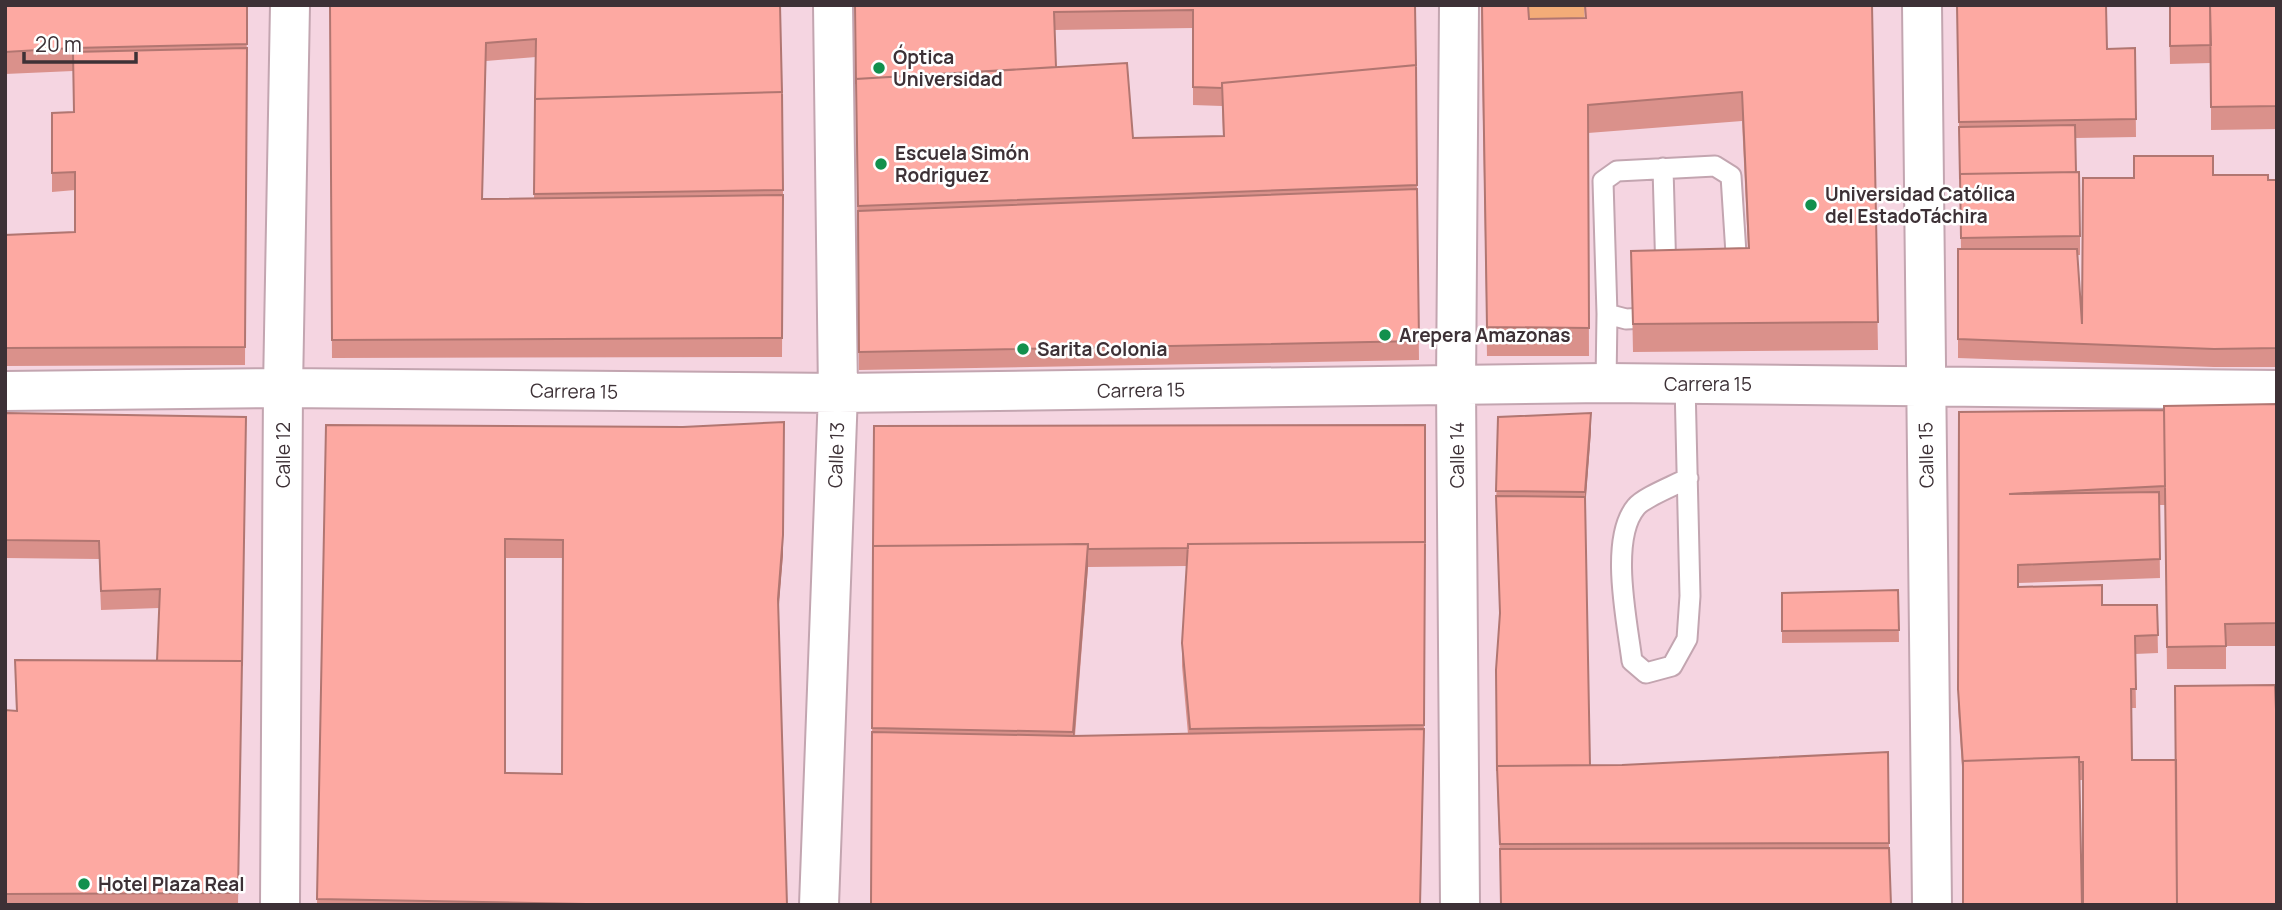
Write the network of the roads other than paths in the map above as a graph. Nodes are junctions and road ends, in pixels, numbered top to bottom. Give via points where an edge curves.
1 (290, 5) edge
2 (833, 5) edge
3 (1459, 5) edge
4 (1922, 5) edge
5 (1663, 168) junction
6 (1667, 303) junction
7 (1607, 314) junction
8 (1606, 383) junction
9 (1685, 384) junction
10 (1456, 386) junction
11 (1925, 386) junction
12 (283, 388) junction
13 (2277, 390) edge
14 (5, 391) edge
15 (838, 393) junction
16 (1688, 478) junction
17 (281, 905) edge
18 (819, 905) edge
19 (1460, 905) edge
20 (1932, 905) edge

1 - 12 street, Calle 12
2 - 15 street, Calle 13
3 - 10 street, Calle 14
4 - 11 street, Calle 15
5 - 6 lane
5 - 6 lane via 1715,166 1731,176 1739,300 1720,314
5 - 7 lane via 1617,171 1603,181
6 - 7 lane via 1626,319
7 - 8 lane
8 - 9 street, Carrera 15
8 - 10 street, Carrera 15
9 - 11 street, Carrera 15
9 - 16 lane
10 - 15 street, Carrera 15
10 - 19 street, Calle 14
11 - 13 street, Carrera 15
11 - 20 street, Calle 15
12 - 14 street, Carrera 15
12 - 15 street, Carrera 15
12 - 17 street, Calle 12
15 - 18 street, Calle 13
16 - 16 lane via 1687,639 1672,666 1646,673 1632,661 1622,537 1636,506

